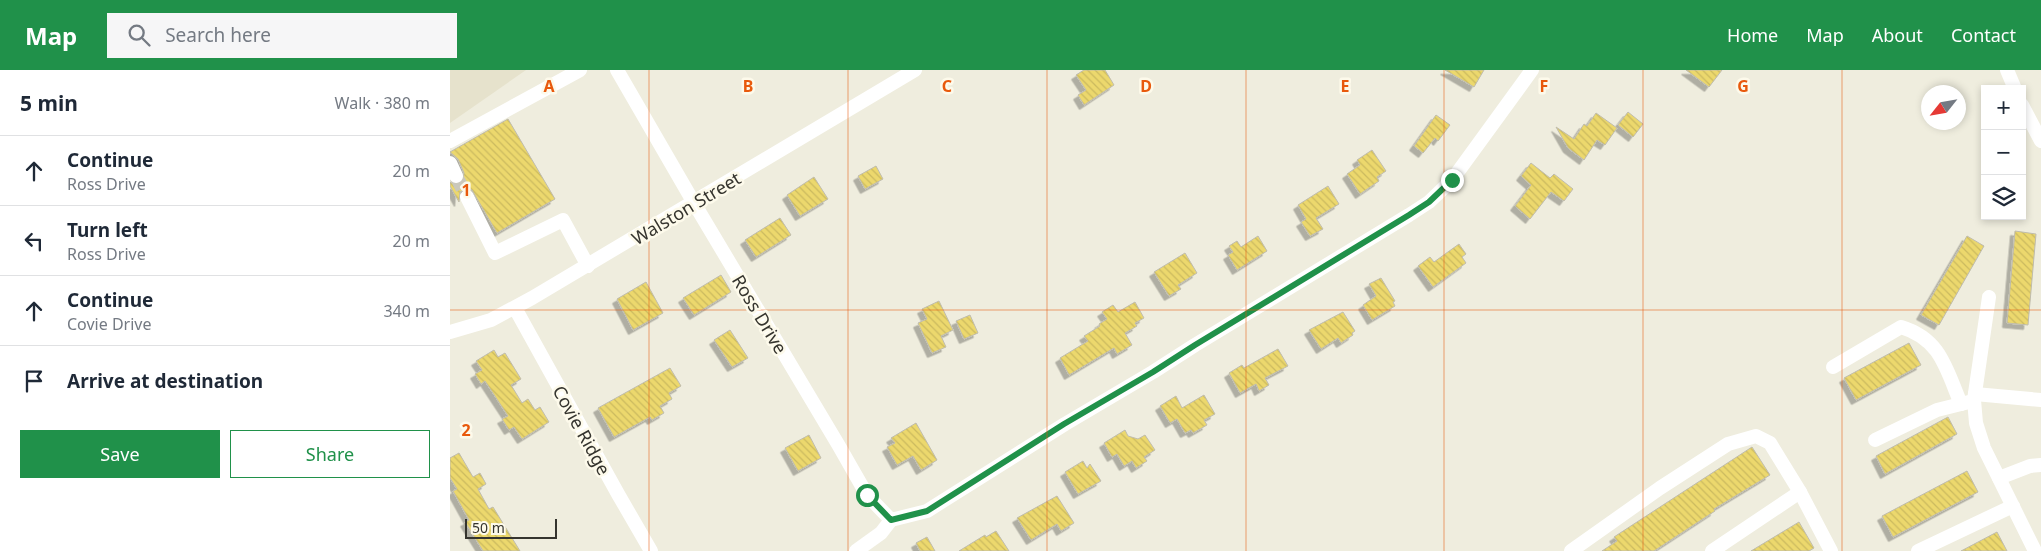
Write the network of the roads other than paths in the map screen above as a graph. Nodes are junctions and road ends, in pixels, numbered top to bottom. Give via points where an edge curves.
1 (580, 70) edge
2 (617, 70) edge
3 (915, 70) edge
4 (1532, 70) edge
5 (2007, 70) edge
6 (2013, 85) edge
7 (2026, 113) edge
8 (450, 141) edge
9 (2041, 141) edge
10 (467, 198) tunnel mouth
11 (694, 203) junction
12 (588, 266) junction
13 (1989, 297) dead end
14 (515, 308) junction
15 (450, 332) edge
16 (1833, 367) dead end
17 (1970, 399) junction
18 (2041, 400) edge
19 (1875, 440) dead end
20 (2041, 465) edge
21 (1999, 478) junction
22 (1800, 492) junction
23 (2013, 506) junction
24 (891, 520) junction
25 (652, 551) edge
26 (856, 551) edge
27 (1571, 551) edge
28 (1712, 551) edge
29 (1831, 551) edge
30 (1918, 551) edge
31 (2035, 551) edge

1 - 8 street
2 - 11 street, Ross Drive
3 - 11 street, Walston Street
4 - 24 street via 1452,180 1429,202 927,511
5 - 6 street
7 - 9 street
10 - 12 street via 495,253 563,220
11 - 12 street, Walston Street
11 - 24 street, Ross Drive via 867,495
12 - 14 street, Walston Street
13 - 17 street
14 - 15 street, Walston Street via 491,320
14 - 25 street, Covie Ridge
16 - 17 street via 1901,327 1931,342
17 - 18 street
17 - 19 street via 1937,410
17 - 21 street via 1984,448
20 - 21 street
21 - 23 street
22 - 27 street via 1770,442 1756,436 1728,444
22 - 28 street
22 - 29 street
23 - 30 street
23 - 31 street
24 - 26 street via 881,533

